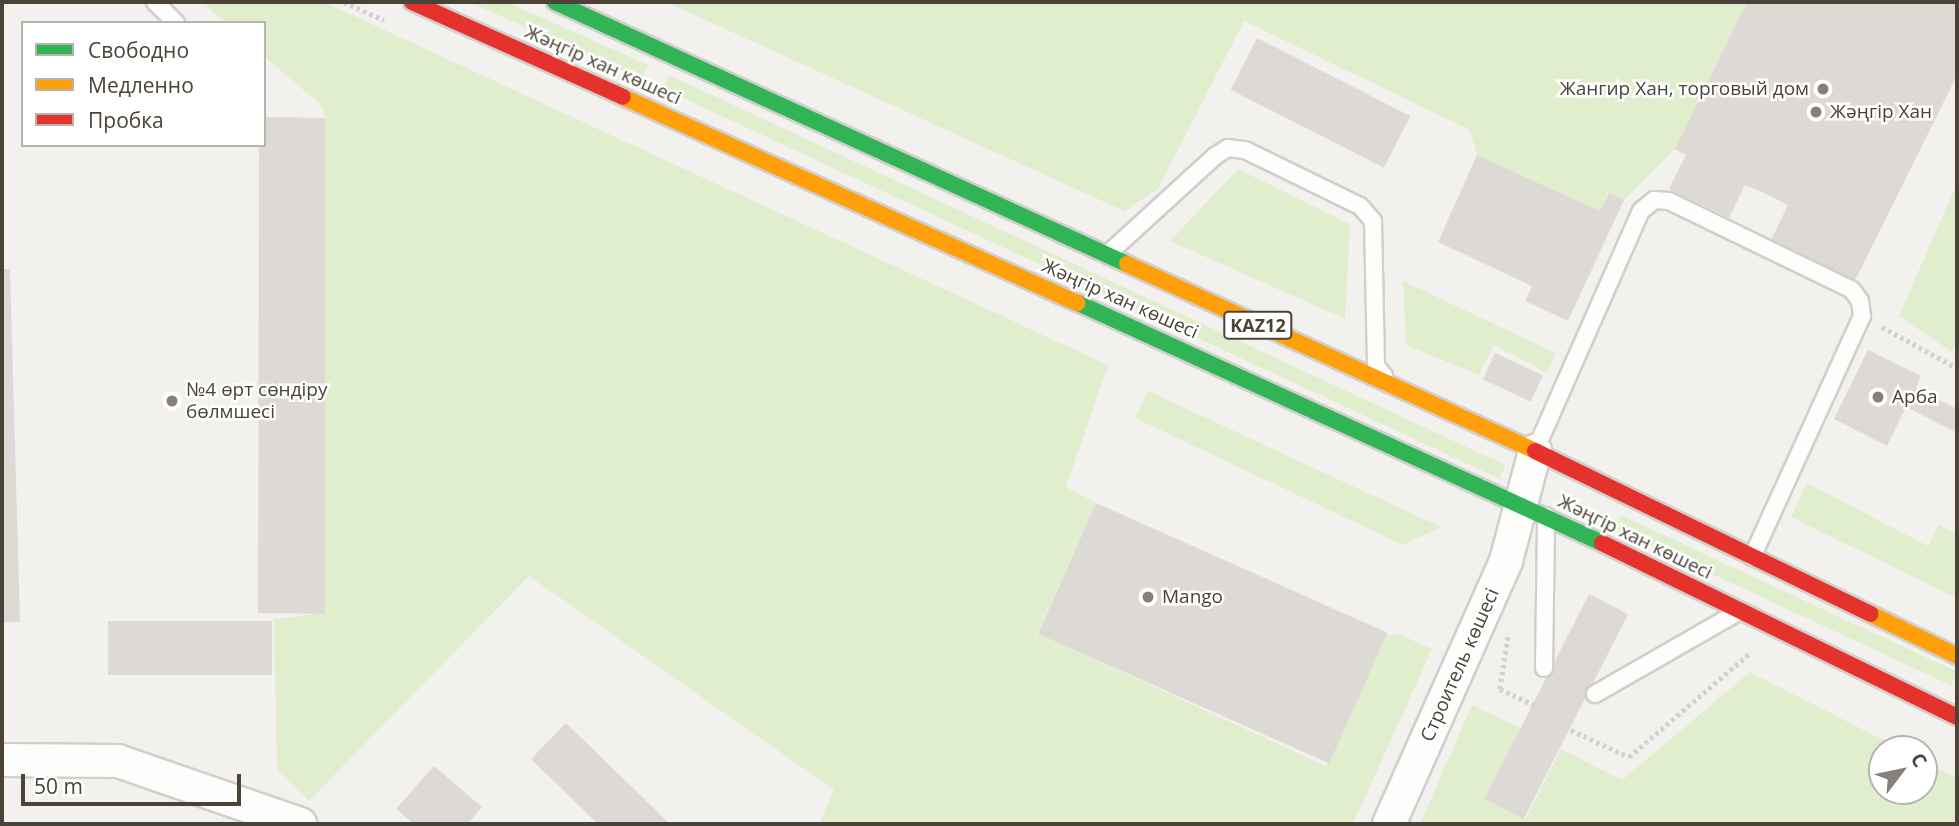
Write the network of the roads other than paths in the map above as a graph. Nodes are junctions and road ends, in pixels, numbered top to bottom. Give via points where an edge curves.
1 (155, 2) edge
2 (412, 2) edge
3 (555, 2) edge
4 (174, 21) edge
5 (1098, 253) junction
6 (1392, 386) junction
7 (1535, 451) junction
8 (1532, 509) junction
9 (1752, 556) junction
10 (1740, 611) junction
11 (1957, 656) edge
12 (1544, 668) dead end
13 (1595, 694) dead end
14 (1957, 717) edge
15 (2, 760) edge
16 (300, 824) edge
17 (1389, 824) edge

1 - 4 lane
2 - 8 main road, Жәңгір хан көшесі / KAZ12
3 - 5 main road, Жәңгір хан көшесі / KAZ12
5 - 6 main road, Жәңгір хан көшесі / KAZ12
5 - 6 lane via 1116,252 1215,156 1227,148 1245,150 1360,206 1373,221 1376,366
6 - 7 main road, Жәңгір хан көшесі / KAZ12
7 - 8 street, Строитель көшесі
7 - 9 main road, Жәңгір хан көшесі / KAZ12
7 - 9 lane via 1641,211 1654,200 1669,201 1852,290 1862,316
8 - 10 main road, Жәңгір хан көшесі / KAZ12
8 - 12 lane
8 - 17 street, Строитель көшесі
9 - 11 main road, Жәңгір хан көшесі / KAZ12
10 - 13 lane
10 - 14 main road, Жәңгір хан көшесі / KAZ12
15 - 16 street via 118,761

